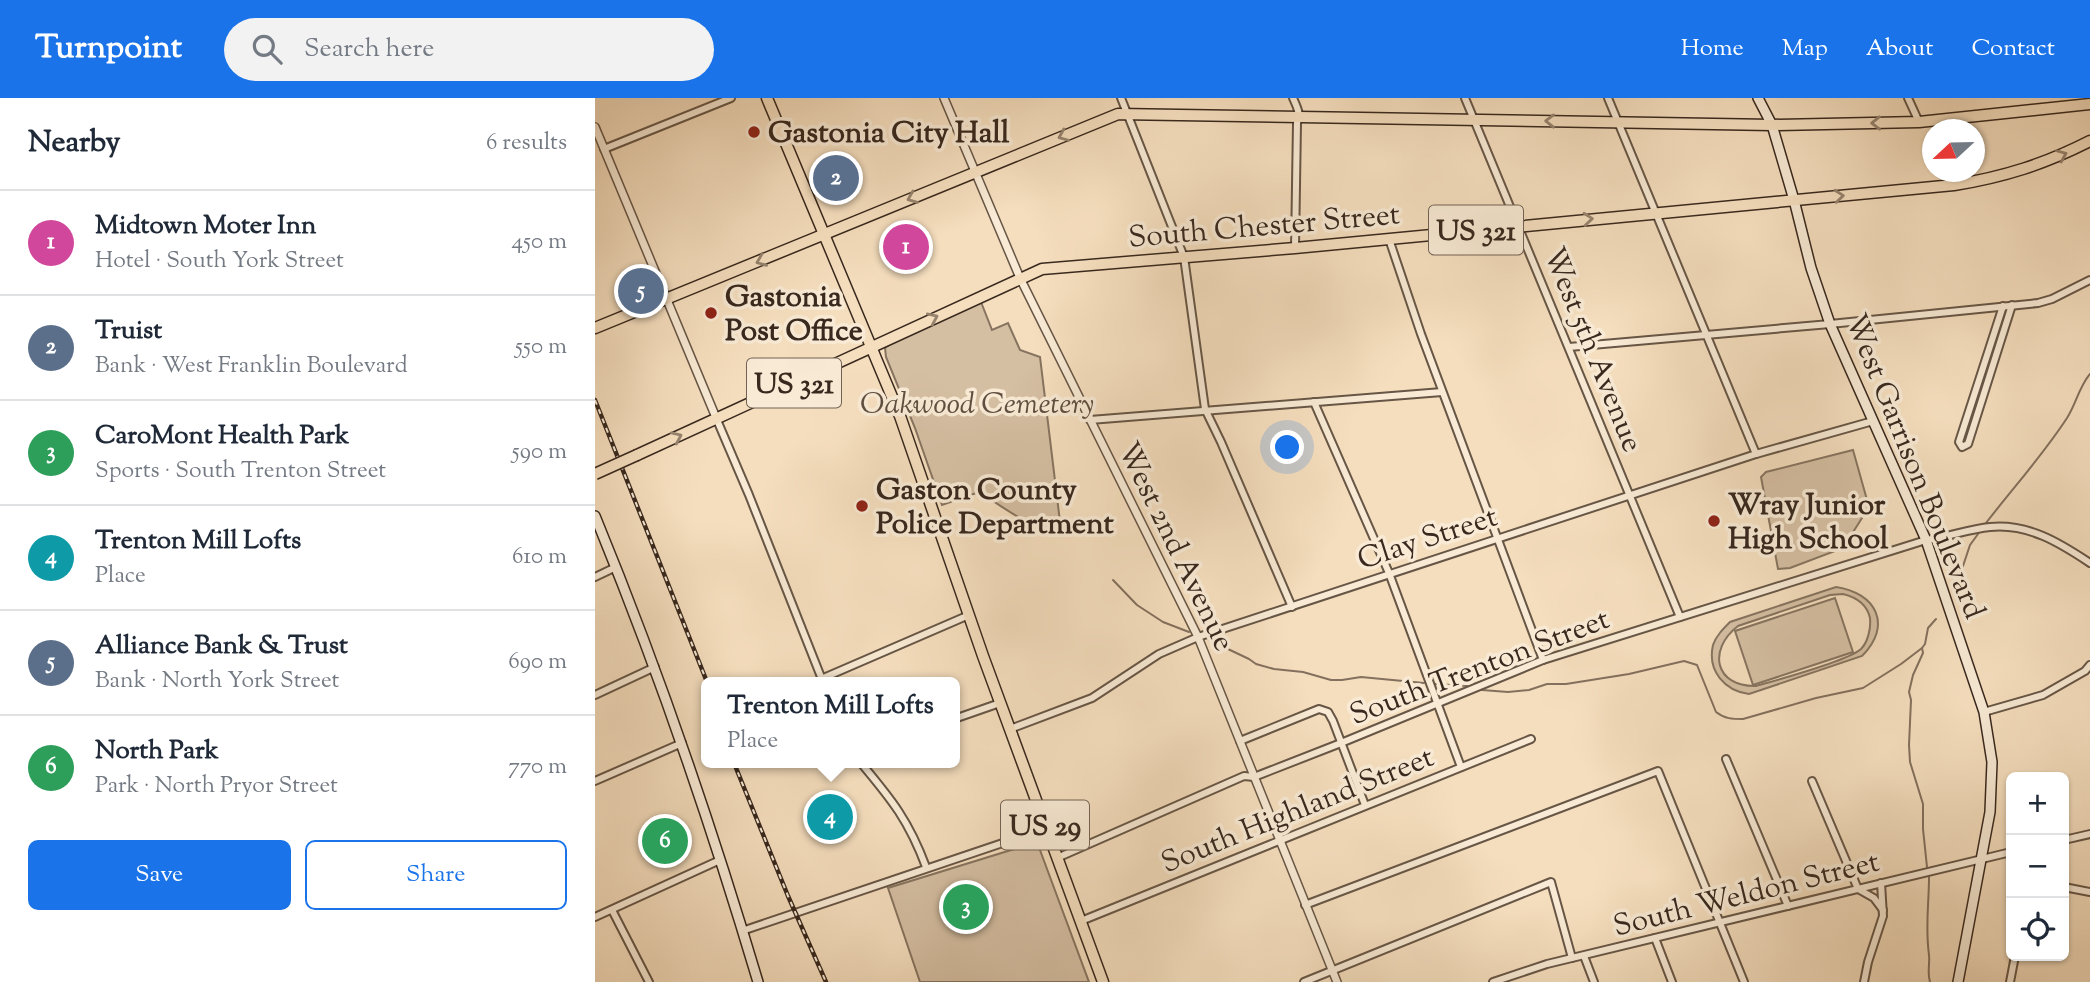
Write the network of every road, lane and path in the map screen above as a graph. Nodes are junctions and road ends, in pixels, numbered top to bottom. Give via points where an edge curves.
1 (731, 98) edge
2 (767, 98) edge
3 (944, 98) edge
4 (1121, 98) edge
5 (1293, 98) edge
6 (1465, 98) edge
7 (1608, 98) edge
8 (1758, 98) edge
9 (1908, 98) edge
10 (2090, 104) edge
11 (1127, 114) junction
12 (1299, 117) junction
13 (1474, 120) junction
14 (1618, 122) junction
15 (1919, 122) junction
16 (1772, 125) junction
17 (595, 127) edge
18 (2090, 141) edge
19 (604, 149) junction
20 (975, 172) junction
21 (1794, 200) junction
22 (1656, 213) junction
23 (1518, 226) junction
24 (824, 235) junction
25 (1389, 239) junction
26 (1295, 248) junction
27 (1184, 257) junction
28 (1020, 278) junction
29 (2090, 280) edge
30 (667, 299) junction
31 (2003, 306) junction
32 (2012, 306) junction
33 (1830, 324) junction
34 (595, 328) edge
35 (1706, 334) junction
36 (871, 346) junction
37 (1569, 347) junction
38 (1442, 392) junction
39 (1314, 402) junction
40 (1205, 409) junction
41 (1090, 419) junction
42 (717, 420) junction
43 (1873, 421) junction
44 (1756, 454) junction
45 (595, 474) edge
46 (1630, 495) junction
47 (595, 516) edge
48 (1497, 538) junction
49 (1926, 540) junction
50 (2090, 563) edge
51 (616, 567) junction
52 (1389, 573) junction
53 (595, 577) edge
54 (1292, 607) junction
55 (969, 615) junction
56 (1680, 617) junction
57 (1198, 637) junction
58 (1543, 660) junction
59 (655, 667) junction
60 (2087, 668) edge
61 (820, 677) edge
62 (831, 677) edge
63 (2090, 679) edge
64 (595, 695) edge
65 (1000, 703) junction
66 (1437, 703) junction
67 (1984, 712) junction
68 (960, 717) edge
69 (1010, 729) junction
70 (1531, 739) dead end
71 (1240, 741) junction
72 (682, 743) junction
73 (1341, 743) junction
74 (1726, 759) dead end
75 (1461, 767) junction
76 (865, 768) edge
77 (1254, 777) junction
78 (1812, 780) dead end
79 (595, 781) edge
80 (1365, 805) junction
81 (1047, 828) junction
82 (2090, 834) edge
83 (2069, 839) edge
84 (1279, 842) junction
85 (2006, 853) edge
86 (1058, 858) junction
87 (1982, 859) junction
88 (720, 860) junction
89 (926, 867) junction
90 (1881, 883) junction
91 (2069, 888) edge
92 (1858, 889) junction
93 (2090, 892) edge
94 (1305, 905) junction
95 (1788, 906) junction
96 (612, 910) junction
97 (1883, 911) junction
98 (595, 917) edge
99 (1081, 921) junction
100 (1720, 921) junction
101 (742, 931) junction
102 (1655, 938) junction
103 (1584, 956) junction
104 (1572, 958) junction
105 (2014, 961) edge
106 (1332, 971) junction
107 (649, 982) edge
108 (758, 982) edge
109 (1103, 982) edge
110 (1304, 982) edge
111 (1337, 982) edge
112 (1493, 982) edge
113 (1594, 982) edge
114 (1672, 982) edge
115 (1744, 982) edge
116 (1864, 982) edge
117 (1958, 982) edge
118 (2010, 982) edge

1 - 19 street
2 - 24 main road, US 29
3 - 20 street, West 2nd Avenue
4 - 11 street
5 - 12 street
6 - 13 street, West 5th Avenue
7 - 14 street
8 - 16 main road, West Garrison Boulevard
9 - 15 street
10 - 15 main road
11 - 12 main road
11 -> 20 main road via 1106,118
11 - 27 street
12 - 13 main road
12 - 26 street
14 -> 13 main road
13 - 23 street, West 5th Avenue
14 - 16 main road
14 - 22 street
15 -> 16 main road
16 - 21 main road, West Garrison Boulevard
17 - 19 street
21 -> 18 main road, South Chester Street / US 321 via 1991,179 2027,169
19 - 30 street
20 -> 24 main road
20 - 28 street, West 2nd Avenue
21 - 22 main road, South Chester Street / US 321
21 - 33 main road, West Garrison Boulevard
23 -> 22 main road, South Chester Street / US 321
22 - 35 street
23 - 25 main road, South Chester Street / US 321
23 - 37 street, West 5th Avenue
24 -> 30 main road
24 - 36 main road, US 29
25 - 26 main road, South Chester Street / US 321
25 - 38 street
26 - 27 main road, South Chester Street / US 321
27 - 28 main road, South Chester Street / US 321 via 1050,267
27 - 40 street
36 -> 28 main road, South Chester Street / US 321
28 - 41 street, West 2nd Avenue
29 - 32 street via 2052,299
30 - 34 main road
30 - 42 street
31 - 32 street
31 - 32 street via 1959,440 1962,447 1968,444
31 - 33 street
33 - 35 street
33 - 43 main road, West Garrison Boulevard
35 - 37 street
35 - 44 street
36 - 42 main road, South Chester Street / US 321
36 - 55 main road, US 29
37 - 46 street, West 5th Avenue
38 - 39 street
38 - 48 street
39 - 40 street
39 - 52 street
40 - 41 street
40 - 54 street
41 - 57 street, West 2nd Avenue
45 -> 42 main road, US 321, bridge
42 - 61 street
43 - 44 street, Clay Street
43 - 49 main road, West Garrison Boulevard
44 - 46 street, Clay Street
46 - 48 street, Clay Street
46 - 56 street, West 5th Avenue
47 - 51 main road
48 - 52 street, Clay Street
48 - 58 street
49 - 50 street, South Trenton Street via 1991,527 2029,530
49 - 56 street, South Trenton Street
49 - 67 main road, West Garrison Boulevard
51 - 53 street
51 - 59 main road
52 - 54 street, Clay Street
52 - 66 street
54 - 57 street, Clay Street
55 - 62 street
55 - 65 main road, US 29
56 - 58 street, South Trenton Street
57 - 69 street, Clay Street via 1159,654 1092,698
57 - 71 street, West 2nd Avenue
58 - 66 street, South Trenton Street
59 - 64 street
59 - 72 main road
60 - 63 street
60 - 67 street via 2043,695
65 - 68 street
65 - 69 main road, US 29
66 - 73 street, South Trenton Street
66 - 75 street
67 - 87 main road, West Garrison Boulevard via 1992,782
69 - 81 main road, US 29
70 - 75 street, South Highland Street
71 - 73 street via 1319,709 1328,712
71 - 77 street, West 2nd Avenue
72 - 79 street
72 - 88 main road
73 - 77 street, South Trenton Street
73 - 80 street
74 - 95 street
75 - 80 street, South Highland Street
76 - 89 street via 899,809
77 - 84 street, West 2nd Avenue
77 - 86 street, South Trenton Street via 1244,776
78 - 92 street
80 - 84 street, South Highland Street
81 - 86 main road, US 29
81 - 89 street
82 - 83 street
84 - 94 street, West 2nd Avenue
84 - 99 street, South Highland Street
85 - 87 street, South Weldon Street
86 - 99 main road, US 29
87 - 90 street, South Weldon Street
87 - 117 main road, West Garrison Boulevard
88 - 96 street
88 - 101 main road
89 - 101 street
90 - 92 street, South Weldon Street
90 - 97 street
91 - 93 street
92 - 95 street, South Weldon Street
92 - 97 street via 1874,898
94 - 100 street via 1658,771
94 - 106 street, West 2nd Avenue
95 - 100 street, South Weldon Street
96 - 98 street
96 - 107 street
97 - 116 street
99 - 109 main road, US 29
100 - 102 street, South Weldon Street
100 - 115 street
101 - 108 main road
102 - 103 street, South Weldon Street
102 - 114 street
103 - 104 street, South Weldon Street
103 - 113 street
104 - 106 street via 1551,882
104 - 112 street, South Weldon Street
105 - 118 street
106 - 110 street
106 - 111 street, West 2nd Avenue

